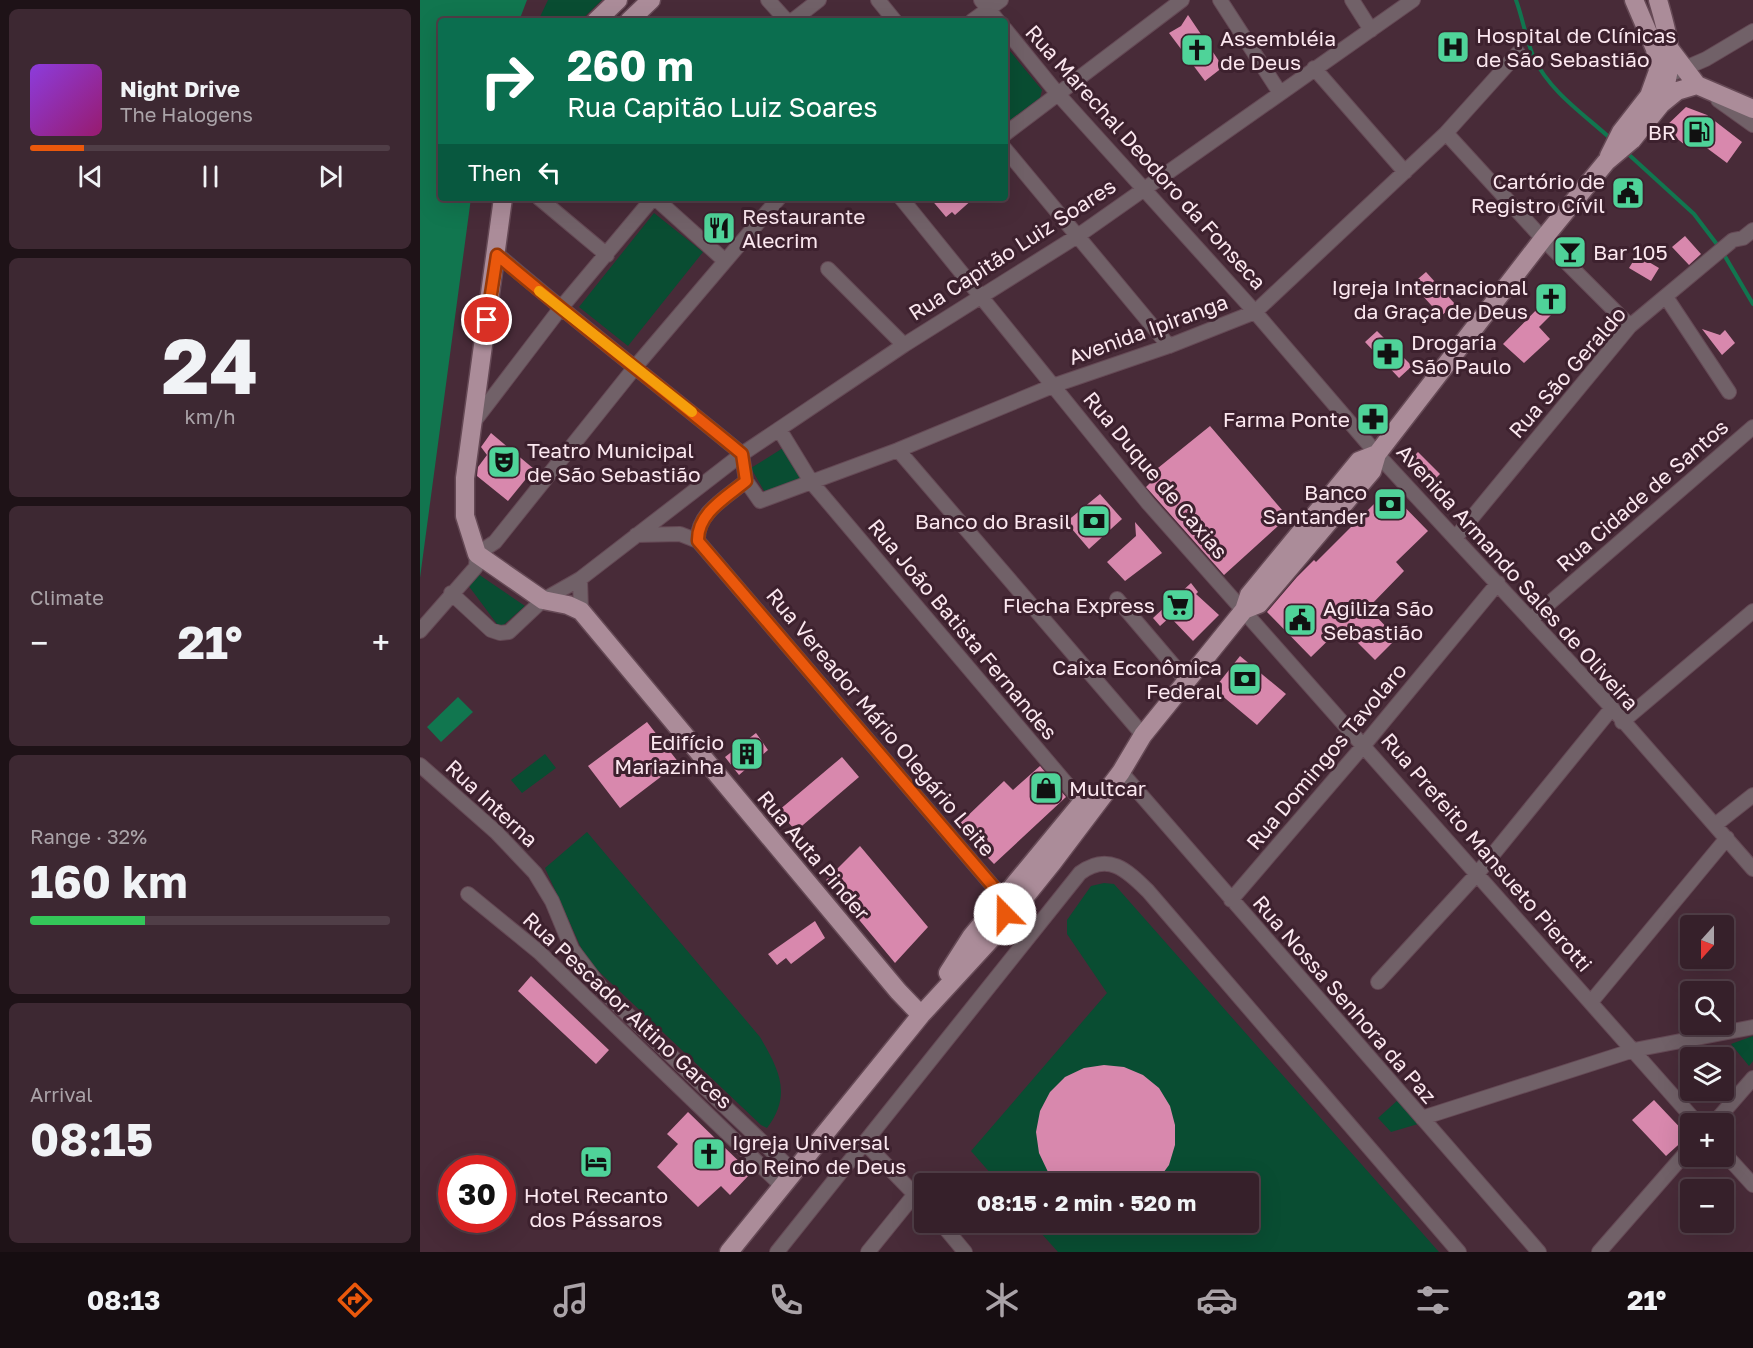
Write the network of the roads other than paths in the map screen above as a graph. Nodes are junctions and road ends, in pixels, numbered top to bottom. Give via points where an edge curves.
1 (618, 0) edge
2 (651, 0) edge
3 (768, 0) edge
4 (819, 0) edge
5 (878, 0) edge
6 (1001, 0) edge
7 (1182, 0) edge
8 (1221, 0) edge
9 (1352, 0) edge
10 (1413, 0) edge
11 (1634, 0) edge
12 (1658, 0) edge
13 (985, 5) edge
14 (599, 18) edge
15 (632, 18) edge
16 (784, 18) edge
17 (796, 18) edge
18 (893, 18) edge
19 (974, 18) edge
20 (996, 18) edge
21 (1371, 30) junction
22 (1753, 31) edge
23 (1008, 34) edge
24 (1671, 50) junction
25 (1518, 53) dead end
26 (1706, 59) junction
27 (1314, 68) junction
28 (1670, 75) junction
29 (1697, 85) junction
30 (1057, 93) junction
31 (1280, 93) junction
32 (1661, 104) junction
33 (1753, 109) edge
34 (1753, 125) edge
35 (1008, 132) edge
36 (1446, 133) junction
37 (1626, 136) junction
38 (1008, 152) edge
39 (1405, 172) junction
40 (1142, 188) junction
41 (502, 201) edge
42 (543, 201) edge
43 (652, 201) edge
44 (657, 201) edge
45 (775, 201) edge
46 (903, 201) edge
47 (1753, 230) edge
48 (1079, 235) junction
49 (1543, 239) junction
50 (497, 255) junction
51 (607, 255) junction
52 (724, 260) junction
53 (828, 269) dead end
54 (980, 296) junction
55 (1666, 297) junction
56 (560, 309) junction
57 (1255, 312) junction
58 (1630, 326) junction
59 (904, 345) junction
60 (1169, 346) junction
61 (636, 366) junction
62 (1055, 386) junction
63 (1729, 392) dead end
64 (473, 423) junction
65 (1753, 427) edge
66 (779, 429) junction
67 (898, 450) junction
68 (742, 454) junction
69 (1377, 454) junction
70 (746, 481) junction
71 (812, 483) junction
72 (636, 535) junction
73 (1456, 537) junction
74 (698, 541) junction
75 (477, 554) junction
76 (580, 579) junction
77 (1498, 583) junction
78 (451, 593) junction
79 (1117, 599) dead end
80 (543, 600) junction
81 (1244, 610) junction
82 (581, 611) junction
83 (1753, 611) edge
84 (1531, 619) junction
85 (420, 631) edge
86 (1186, 680) junction
87 (1612, 708) junction
88 (1622, 722) junction
89 (1143, 735) junction
90 (1364, 745) junction
91 (420, 765) edge
92 (1121, 772) junction
93 (1753, 795) edge
94 (1082, 802) junction
95 (1715, 825) junction
96 (1727, 838) junction
97 (1753, 869) edge
98 (1477, 874) junction
99 (468, 894) dead end
100 (1003, 898) junction
101 (1230, 900) junction
102 (992, 938) junction
103 (1378, 982) dead end
104 (1591, 1002) junction
105 (921, 1015) junction
106 (1753, 1027) edge
107 (1634, 1050) junction
108 (1753, 1078) edge
109 (1688, 1113) edge
110 (1723, 1113) edge
111 (1422, 1118) junction
112 (864, 1142) junction
113 (1680, 1159) edge
114 (1734, 1164) edge
115 (787, 1178) junction
116 (1753, 1185) edge
117 (914, 1193) edge
118 (914, 1205) edge
119 (949, 1233) edge
120 (729, 1252) edge
121 (777, 1252) edge
122 (868, 1252) edge
123 (965, 1252) edge
124 (1459, 1252) edge
125 (1539, 1252) edge
126 (1599, 1252) edge

1 - 14 main road
2 - 15 main road
3 - 16 street
4 - 17 street
5 - 18 street
6 - 13 street
7 - 30 street
8 - 31 street
9 - 21 street
10 - 21 street, Rua Capitão Luiz Soares
11 - 24 main road
11 - 28 main road via 1655,49 1658,71
12 - 24 main road
13 - 19 street
13 - 20 street, Rua Marechal Deodoro da Fonseca
21 - 27 street, Rua Capitão Luiz Soares
22 - 26 street
23 - 30 street, Rua Marechal Deodoro da Fonseca
24 - 28 main road
25 - 36 street, Avenida Ipiranga
26 - 28 street
26 - 29 street
27 - 31 street, Rua Capitão Luiz Soares
27 - 39 street
28 - 29 main road
28 - 32 main road
28 - 37 main road via 1649,96
29 - 32 main road via 1677,91
29 - 33 main road
29 - 34 street
30 - 35 street
30 - 40 street, Rua Marechal Deodoro da Fonseca
31 - 40 street, Rua Capitão Luiz Soares
32 - 37 main road
36 - 39 street, Avenida Ipiranga
36 - 49 street
37 - 49 main road
38 - 48 street
39 - 57 street, Avenida Ipiranga
40 - 48 street, Rua Capitão Luiz Soares
40 - 57 street, Rua Marechal Deodoro da Fonseca
41 - 50 main road
42 - 51 street
43 - 51 street
44 - 52 street
45 - 52 street
46 - 54 street, Rua Duque de Caxias
47 - 55 street, Rua São Geraldo via 1733,240
48 - 54 street, Rua Capitão Luiz Soares
48 - 60 street
49 - 58 street
49 - 69 main road
50 - 56 street
50 - 64 main road
51 - 56 street
52 - 61 street
53 - 59 street
54 - 59 street, Rua Capitão Luiz Soares
54 - 62 street, Rua Duque de Caxias
55 - 58 street, Rua São Geraldo
55 - 63 street
56 - 61 street
56 - 64 street
57 - 60 street, Avenida Ipiranga
57 - 69 street, Avenida Armando Sales de Oliveira
58 - 73 street, Rua São Geraldo
59 - 66 street, Rua Capitão Luiz Soares
60 - 62 street, Avenida Ipiranga
61 - 68 street
61 - 75 street via 495,542
62 - 67 street, Avenida Ipiranga
62 - 81 street, Rua Duque de Caxias via 1148,503
64 - 75 main road via 463,497
65 - 84 street, Rua Cidade de Santos
66 - 68 street, Rua Capitão Luiz Soares
66 - 71 street, Rua João Batista Fernandes
67 - 71 street, Avenida Ipiranga
67 - 89 street
68 - 70 street
68 - 72 street, Rua Capitão Luiz Soares
69 - 73 street, Avenida Armando Sales de Oliveira
69 - 81 main road via 1372,471 1259,604
70 - 71 street, Avenida Ipiranga via 760,501
70 - 74 street via 706,514 699,525
71 - 94 street, Rua João Batista Fernandes
72 - 74 street via 680,534
72 - 76 street, Rua Capitão Luiz Soares
73 - 77 street, Avenida Armando Sales de Oliveira
74 - 100 street, Rua Vereador Mário Olegário Leite
75 - 78 street via 476,567
75 - 80 main road
76 - 80 street, Rua Capitão Luiz Soares
76 - 82 street
77 - 84 street, Avenida Armando Sales de Oliveira
77 - 90 street, Rua Domingos Tavolaro
78 - 80 street, Rua Capitão Luiz Soares via 491,630 500,633 509,632
78 - 85 street
79 - 86 street
80 - 82 main road
81 - 86 main road
81 - 90 street, Rua Prefeito Mansueto Pierotti
82 - 105 main road, Rua Auta Pinder
83 - 88 street
84 - 87 street, Avenida Armando Sales de Oliveira
86 - 89 main road
87 - 88 street, Avenida Armando Sales de Oliveira
87 - 98 street
88 - 95 street, Avenida Armando Sales de Oliveira
89 - 92 main road
89 - 94 main road via 1113,762
90 - 98 street, Rua Prefeito Mansueto Pierotti
90 - 101 street, Rua Domingos Tavolaro
91 - 115 street, Rua Interna via 496,832 535,873 552,901 572,949 605,993
92 - 101 street, Rua Nossa Senhora da Paz
92 - 102 main road
93 - 95 street
94 - 100 main road
95 - 96 street, Avenida Armando Sales de Oliveira
96 - 97 street, Avenida Armando Sales de Oliveira
96 - 104 street
98 - 103 street
98 - 104 street, Rua Prefeito Mansueto Pierotti
99 - 115 street, Rua Pescador Altino Garces via 539,952
100 - 102 street via 1005,914
100 - 105 main road via 971,937
101 - 111 street, Rua Nossa Senhora da Paz
102 - 105 main road
104 - 107 street, Rua Prefeito Mansueto Pierotti
105 - 115 main road
106 - 107 street
107 - 109 street, Rua Prefeito Mansueto Pierotti
107 - 111 street
108 - 110 street
111 - 125 street, Rua Nossa Senhora da Paz
112 - 117 street
112 - 121 street
112 - 124 street via 1080,873 1092,864 1107,863 1132,875 1148,891
113 - 126 street
114 - 116 street
115 - 120 main road
118 - 122 street
119 - 123 street

